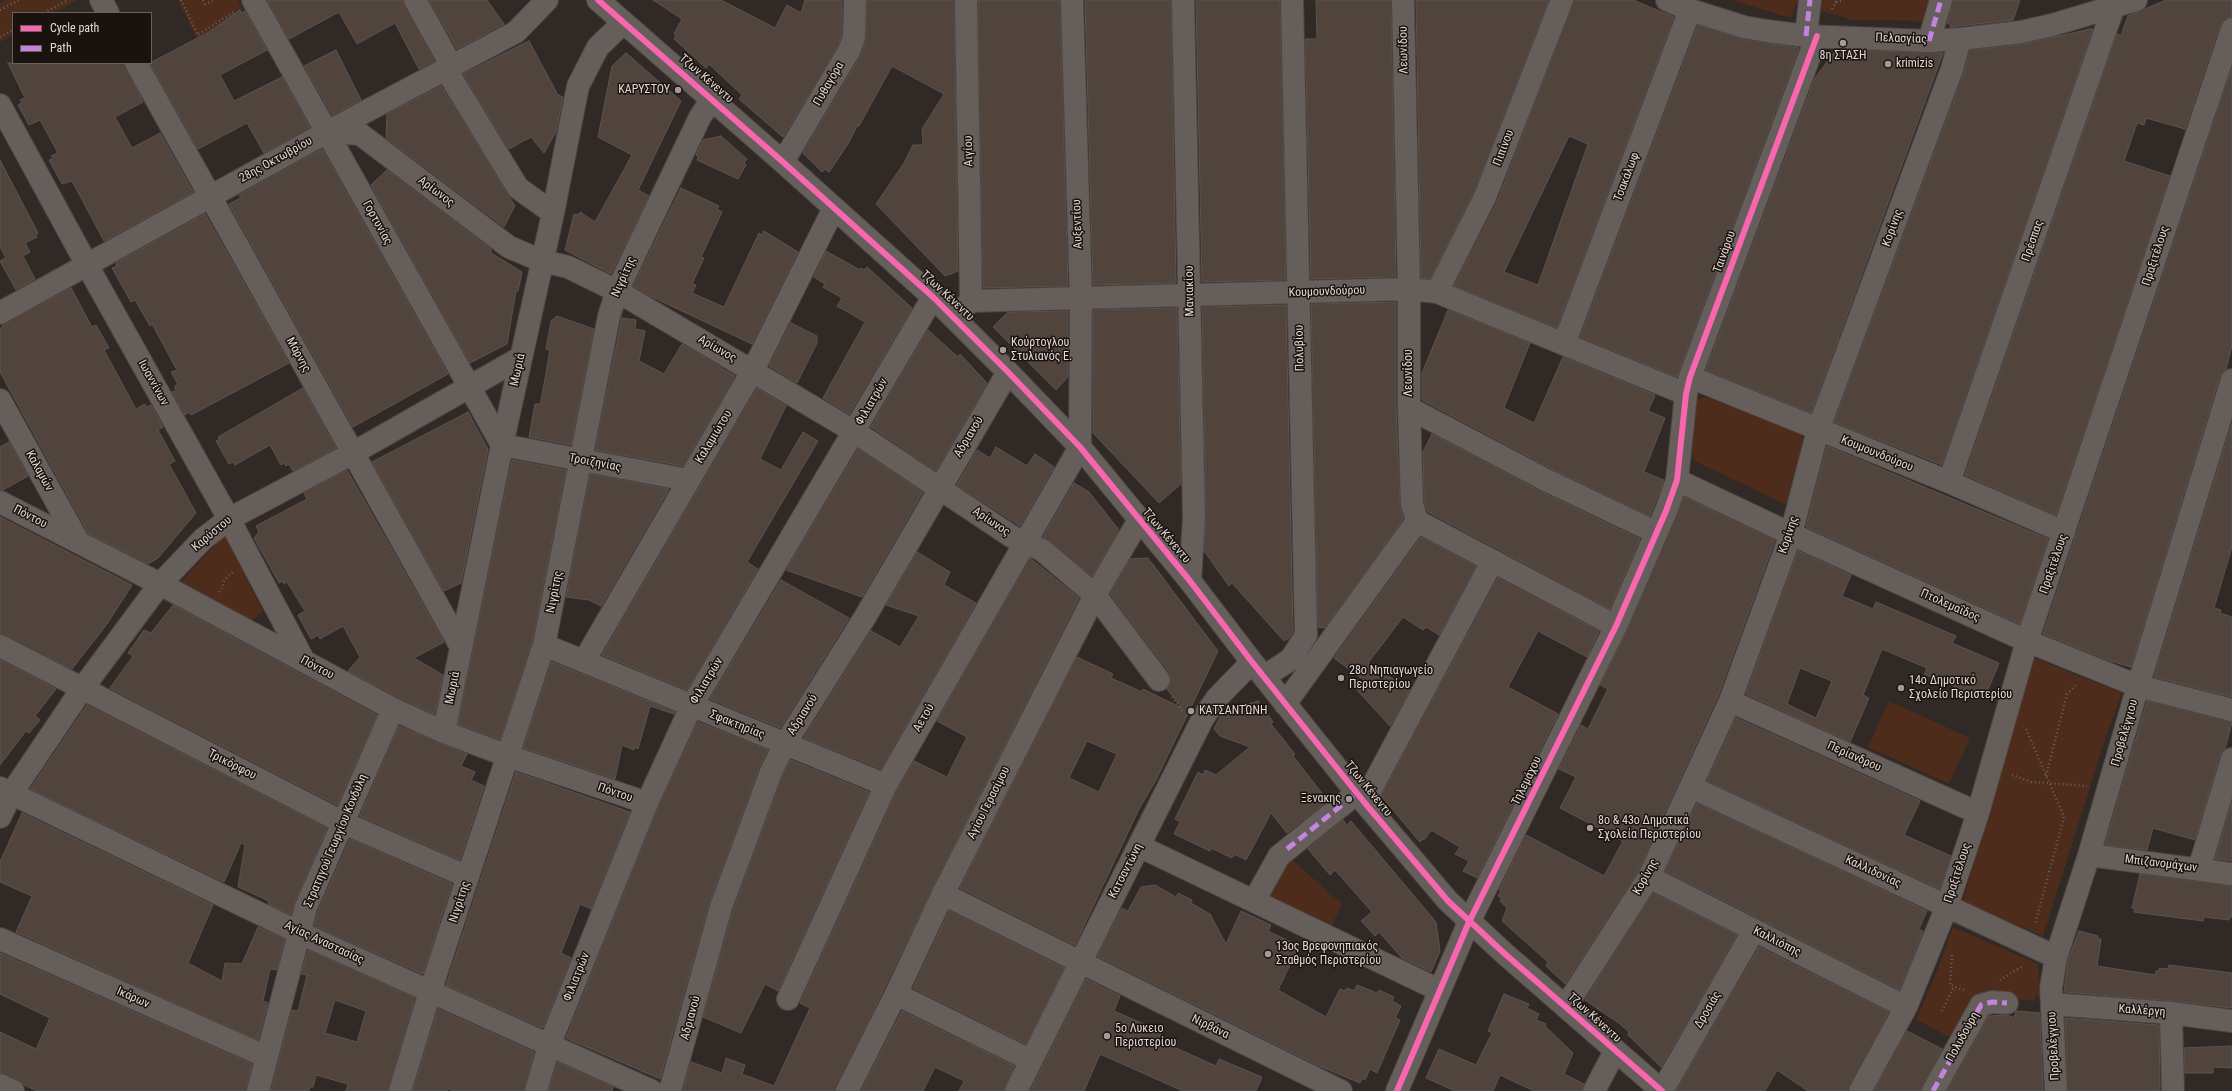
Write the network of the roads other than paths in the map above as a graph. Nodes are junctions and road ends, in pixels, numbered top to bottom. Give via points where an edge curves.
1 (101, 0) edge
2 (415, 0) edge
3 (547, 0) edge
4 (598, 0) edge
5 (855, 0) edge
6 (966, 0) edge
7 (1072, 0) edge
8 (1183, 0) edge
9 (1292, 0) edge
10 (1403, 0) edge
11 (1562, 0) edge
12 (1667, 0) edge
13 (1810, 0) edge
14 (1942, 0) edge
15 (2136, 0) edge
16 (247, 4) edge
17 (2115, 4) edge
18 (1701, 8) edge
19 (107, 12) edge
20 (623, 23) junction
21 (2232, 29) edge
22 (1812, 36) junction
23 (1960, 39) junction
24 (1929, 41) junction
25 (137, 64) edge
26 (448, 67) junction
27 (712, 99) junction
28 (0, 105) edge
29 (327, 132) junction
30 (784, 162) junction
31 (210, 197) junction
32 (834, 208) junction
33 (553, 213) junction
34 (542, 261) junction
35 (86, 264) junction
36 (1409, 289) junction
37 (617, 290) junction
38 (1299, 292) junction
39 (1437, 292) junction
40 (1190, 296) junction
41 (933, 297) junction
42 (1081, 300) junction
43 (971, 301) junction
44 (0, 313) edge
45 (954, 317) junction
46 (1564, 344) junction
47 (520, 358) junction
48 (753, 370) junction
49 (1008, 372) junction
50 (1688, 385) junction
51 (468, 387) junction
52 (2231, 387) edge
53 (0, 400) edge
54 (1409, 408) junction
55 (1818, 430) junction
56 (854, 432) junction
57 (502, 445) junction
58 (1080, 447) junction
59 (353, 453) junction
60 (580, 461) junction
61 (688, 480) junction
62 (1677, 480) junction
63 (1949, 482) junction
64 (940, 488) junction
65 (0, 502) edge
66 (229, 519) junction
67 (1139, 520) junction
68 (1417, 521) junction
69 (1655, 532) junction
70 (2064, 532) junction
71 (1791, 534) junction
72 (78, 541) junction
73 (1026, 542) junction
74 (1492, 562) junction
75 (1190, 581) junction
76 (160, 584) junction
77 (1095, 595) junction
78 (1616, 626) junction
79 (2027, 641) junction
80 (544, 645) junction
81 (0, 646) edge
82 (460, 647) junction
83 (304, 661) junction
84 (584, 661) junction
85 (1258, 670) junction
86 (1159, 680) road end
87 (2138, 686) junction
88 (82, 688) junction
89 (1730, 701) junction
90 (1285, 704) junction
91 (691, 707) junction
92 (393, 710) junction
93 (2232, 710) edge
94 (444, 732) junction
95 (785, 744) junction
96 (508, 756) junction
97 (2232, 759) edge
98 (886, 785) junction
99 (1690, 787) junction
100 (6, 791) edge
101 (1360, 798) junction
102 (647, 803) junction
103 (1978, 813) junction
104 (0, 817) edge
105 (344, 823) junction
106 (1139, 846) junction
107 (2089, 855) junction
108 (2199, 869) junction
109 (2232, 874) edge
110 (468, 877) junction
111 (1649, 877) junction
112 (943, 894) junction
113 (1254, 901) junction
114 (1947, 906) junction
115 (1469, 922) junction
116 (1754, 930) junction
117 (300, 933) junction
118 (0, 939) edge
119 (2056, 957) junction
120 (1080, 963) junction
121 (1439, 990) junction
122 (430, 992) junction
123 (896, 994) junction
124 (1998, 996) road end
125 (788, 999) dead end
126 (2052, 1004) junction
127 (1566, 1006) junction
128 (1906, 1007) junction
129 (2171, 1013) junction
130 (2232, 1021) edge
131 (549, 1046) junction
132 (1615, 1051) junction
133 (267, 1057) junction
134 (1030, 1060) junction
135 (0, 1085) edge
136 (13, 1091) edge
137 (258, 1091) edge
138 (400, 1091) edge
139 (536, 1091) edge
140 (652, 1091) edge
141 (670, 1091) edge
142 (847, 1091) edge
143 (1016, 1091) edge
144 (1341, 1091) edge
145 (1397, 1091) edge
146 (1594, 1091) edge
147 (1662, 1091) edge
148 (1860, 1091) edge
149 (1933, 1091) edge
150 (2056, 1091) edge
151 (2173, 1091) edge

1 - 19 street
2 - 26 street
3 - 26 street, 28ης Οκτωβρίου via 516,32
4 - 20 street, Τζων Κένεντυ
5 - 30 street, Πυθαγόρα via 854,37 850,49
6 - 43 street, Αιγίου
7 - 42 street, Αυξεντίου
8 - 40 street, Μανιακίου
9 - 38 street, Πολυβίου
10 - 36 street, Λεωνίδου
11 - 39 street, Πιπίνου via 1485,197
12 - 18 street, Πελασγίας
13 - 22 street, Ταινάρου
14 - 24 street
15 - 17 street, Πελασγίας
16 - 29 street, Γορτυνίας
17 - 23 street, Πελασγίας via 2021,32
17 - 63 street, Πρέσπας
18 - 22 street, Πελασγίας via 1744,27
18 - 46 street, Τσακάλωφ
20 - 27 street, Τζων Κένεντυ
20 - 33 street, Μωριά via 598,48 578,86
21 - 70 street, Πραξιτέλους
22 - 24 street, Πελασγίας
22 - 50 street, Ταινάρου
23 - 24 street, Πελασγίας
23 - 55 street, Κορίνης via 1952,69
25 - 31 street, Μάρνης
26 - 29 street, 28ης Οκτωβρίου
26 - 33 street via 518,188
27 - 30 street, Τζων Κένεντυ
27 - 37 street, Νιγρίτης via 700,117
28 - 35 street, Ιωαννίνων
29 - 31 street, 28ης Οκτωβρίου
29 - 34 street, Αρίωνος via 360,134 509,247
29 - 51 street, Γορτυνίας
30 - 32 street, Τζων Κένεντυ
31 - 35 street, 28ης Οκτωβρίου
31 - 59 street, Μάρνης
32 - 41 street, Τζων Κένεντυ
32 - 48 street, Καλαμιώτου
33 - 34 street, Μωριά
34 - 37 street, Αρίωνος via 568,267
34 - 47 street, Μωριά
35 - 44 street, 28ης Οκτωβρίου
35 - 66 street, Ιωαννίνων
36 - 38 street, Κουμουνδούρου
36 - 39 street, Κουμουνδούρου
36 - 54 street, Λεωνίδου
37 - 48 street, Αρίωνος
37 - 60 street, Νιγρίτης via 609,316
38 - 40 street, Κουμουνδούρου
38 - 85 street, Πολυβίου via 1306,635 1291,659
39 - 46 street, Κουμουνδούρου
40 - 42 street, Κουμουνδούρου
40 - 75 street, Μανιακίου via 1194,518
41 - 45 street, Τζων Κένεντυ
41 - 56 street, Φιλιατρών
42 - 43 street, Κουμουνδούρου
42 - 58 street, Αυξεντίου
43 - 45 street
45 - 49 street, Τζων Κένεντυ
46 - 50 street, Κουμουνδούρου
47 - 51 street, Καρύστου
47 - 57 street, Μωριά
48 - 56 street, Αρίωνος
48 - 61 street, Καλαμιώτου
49 - 58 street, Τζων Κένεντυ
49 - 64 street, Αδριανού
50 - 55 street, Κουμουνδούρου
50 - 62 street, Ταινάρου
51 - 57 street, Γορτυνίας
51 - 59 street, Καρύστου
52 - 87 street, Προβελέγγιου
53 - 72 street, Καλαμών
54 - 68 street, Λεωνίδου via 1412,504
54 - 69 street via 1544,479
55 - 63 street, Κουμουνδούρου
55 - 71 street, Κορίνης
56 - 64 street, Αρίωνος
56 - 91 street, Φιλιατρών
57 - 60 street, Τροιζηνίας
57 - 82 street, Μωριά
58 - 67 street, Τζων Κένεντυ
58 - 73 street, Αετού
59 - 66 street, Καρύστου
59 - 82 street, Μάρνης
60 - 61 street, Τροιζηνίας
60 - 80 street, Νιγρίτης
61 - 84 street, Καλαμιώτου
62 - 69 street, Τηλεμάχου
62 - 71 street, Πτολεμαΐδος
63 - 70 street, Κουμουνδούρου
64 - 73 street, Αρίωνος via 1011,536
64 - 95 street, Αδριανού via 865,616
65 - 72 street, Πόντου
66 - 76 street, Καρύστου via 203,539
66 - 83 street, Ιωαννίνων
67 - 75 street, Τζων Κένεντυ
67 - 77 street, Αγίου Γερασίμου
68 - 74 street
68 - 90 street
69 - 78 street, Τηλεμάχου
70 - 79 street, Πραξιτέλους
71 - 79 street, Πτολεμαΐδος
71 - 89 street, Κορίνης
72 - 76 street, Πόντου
73 - 77 street, Αρίωνος via 1042,550
73 - 98 street, Αετού
74 - 78 street
74 - 101 street
75 - 85 street, Τζων Κένεντυ
76 - 83 street, Πόντου
76 - 88 street, Καρύστου
77 - 86 street, Αρίωνος
77 - 112 street, Αγίου Γερασίμου
78 - 115 street, Τηλεμάχου
79 - 87 street, Πτολεμαΐδος
79 - 103 street, Πραξιτέλους
80 - 84 street, Σφακτηρίας
80 - 96 street, Νιγρίτης
81 - 88 street, Τρικόρφου
82 - 94 street, Μωριά
83 - 92 street, Πόντου
84 - 91 street, Σφακτηρίας
85 - 90 street, Τζων Κένεντυ
85 - 106 street, Κατσαντώνη via 1217,698 1197,730
87 - 93 street, Πτολεμαΐδος
87 - 107 street, Προβελέγγιου
88 - 100 street, Καρύστου
88 - 105 street, Τρικόρφου
89 - 99 street, Κορίνης
89 - 103 street, Περίανδρου
90 - 101 street, Τζων Κένεντυ
91 - 95 street, Σφακτηρίας
91 - 102 street, Φιλιατρών
92 - 94 street, Πόντου
92 - 105 street, Στρατηγού Γεωργίου Κονδύλη
94 - 96 street, Πόντου
95 - 98 street, Σφακτηρίας
95 - 141 street, Αδριανού via 771,772 721,907
96 - 102 street, Πόντου
96 - 110 street, Νιγρίτης
97 - 108 street
98 - 125 street, Αετού
99 - 111 street, Κορίνης
99 - 114 street, Καλλιδονίας
100 - 104 street, Καρύστου
100 - 117 street, Αγίας Αναστασίας
101 - 113 street via 1278,856
101 - 115 street, Τζων Κένεντυ
102 - 131 street, Φιλιατρών
103 - 114 street, Πραξιτέλους
105 - 110 street, Τρικόρφου
105 - 117 street, Στρατηγού Γεωργίου Κονδύλη via 306,907
106 - 113 street
106 - 120 street, Κατσαντώνη
107 - 108 street, Μπιζανομάχων
107 - 119 street, Προβελέγγιου
108 - 109 street, Μπιζανομάχων
110 - 122 street, Νιγρίτης
111 - 116 street, Καλλιόπης
111 - 127 street, Κορίνης
112 - 120 street, Νιρβάνα
112 - 123 street, Αγίου Γερασίμου
113 - 121 street
114 - 119 street, Καλλιδονίας via 2029,953
114 - 128 street, Πραξιτέλους
115 - 121 street, Τηλεμάχου
115 - 127 street, Τζων Κένεντυ
116 - 128 street, Καλλιόπης
116 - 147 street, Δροσιάς
117 - 122 street, Αγίας Αναστασίας
117 - 133 street, Στρατηγού Γεωργίου Κονδύλη
118 - 133 street, Ικάρων
119 - 126 street, Προβελέγγιου via 2051,988
120 - 134 street, Κατσαντώνη
120 - 144 street, Νιρβάνα
121 - 145 street, Τηλεμάχου
122 - 131 street, Αγίας Αναστασίας
122 - 138 street, Νιγρίτης
123 - 134 street
123 - 142 street, Αγίου Γερασίμου
124 - 149 street, Πολυδούρη via 1981,1006
126 - 129 street, Καλλέργη
126 - 150 street, Προβελέγγιου
127 - 132 street, Τζων Κένεντυ
128 - 148 street, Πραξιτέλους
129 - 130 street, Καλλέργη
129 - 151 street
131 - 139 street, Φιλιατρών
131 - 140 street, Αγίας Αναστασίας
132 - 146 street
132 - 147 street, Τζων Κένεντυ
133 - 137 street, Στρατηγού Γεωργίου Κονδύλη
134 - 143 street, Κατσαντώνη
135 - 136 street

